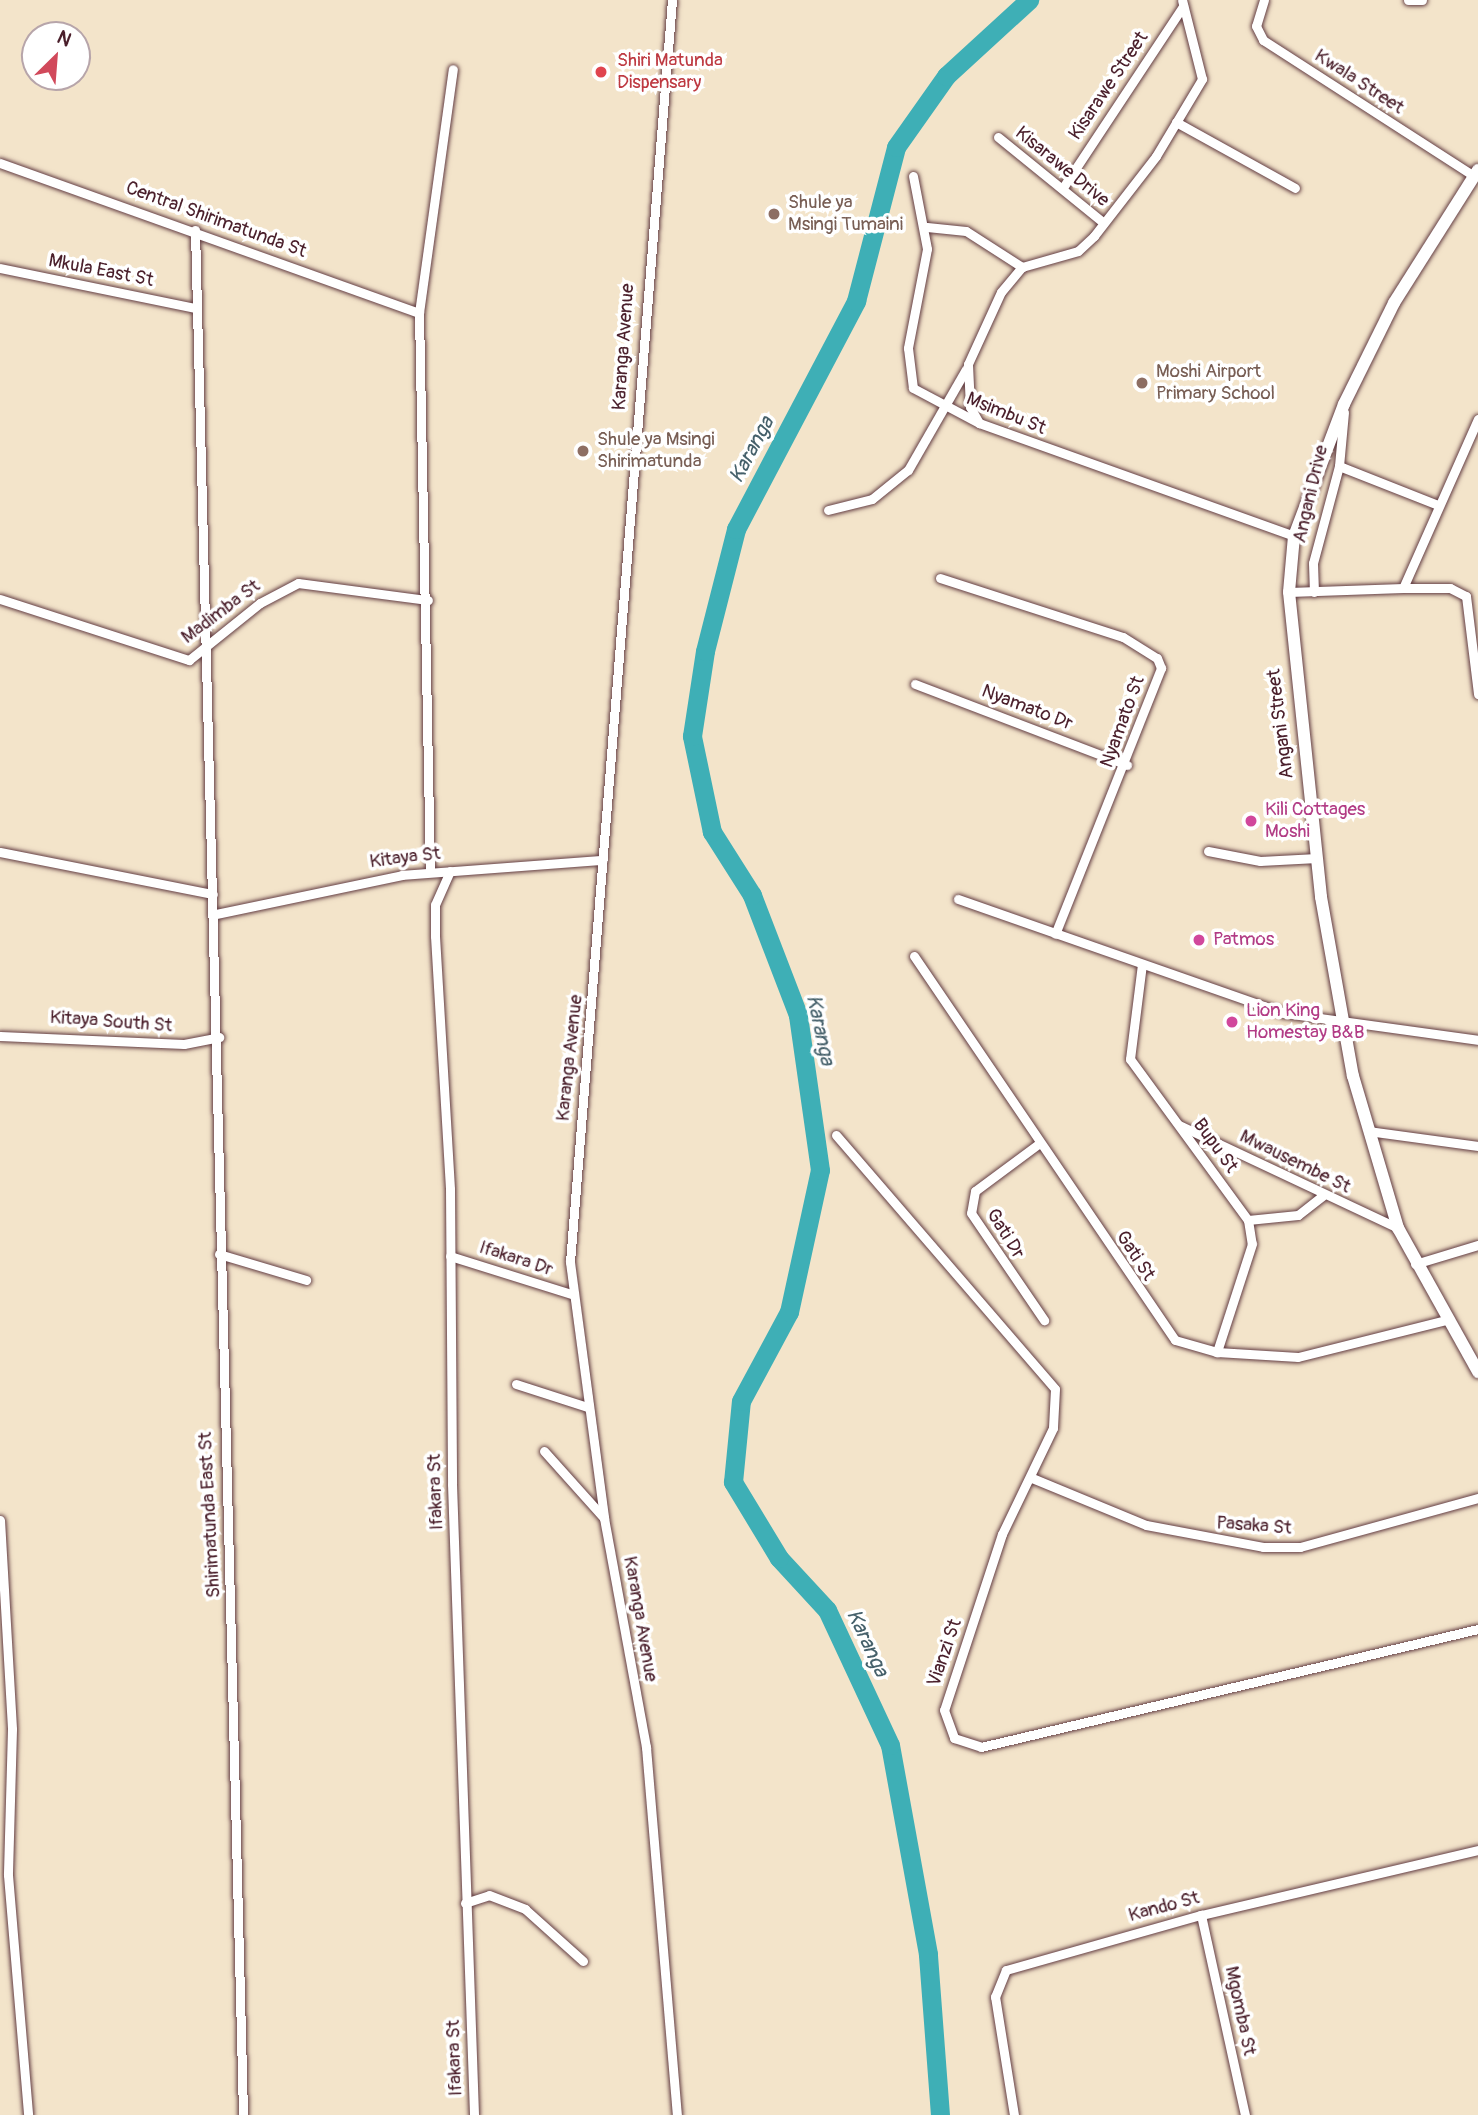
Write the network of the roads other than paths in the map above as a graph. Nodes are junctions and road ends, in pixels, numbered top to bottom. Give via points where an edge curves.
1 (671, 0) edge
2 (1264, 0) edge
3 (1408, 0) edge
4 (1422, 0) edge
5 (1182, 3) edge
6 (453, 69) dead end
7 (1177, 122) junction
8 (998, 137) dead end
9 (0, 163) edge
10 (1476, 173) edge
11 (913, 176) dead end
12 (1064, 186) junction
13 (1295, 188) dead end
14 (1104, 223) junction
15 (927, 227) junction
16 (195, 230) junction
17 (1022, 267) junction
18 (0, 268) edge
19 (195, 308) junction
20 (419, 313) junction
21 (968, 364) junction
22 (1345, 404) junction
23 (945, 408) junction
24 (1478, 419) edge
25 (979, 423) junction
26 (1339, 466) junction
27 (1438, 505) junction
28 (828, 510) dead end
29 (1294, 536) junction
30 (940, 578) dead end
31 (1403, 588) junction
32 (1289, 592) junction
33 (1314, 592) junction
34 (0, 599) edge
35 (428, 600) junction
36 (203, 645) junction
37 (915, 684) dead end
38 (1478, 694) edge
39 (1127, 765) junction
40 (1208, 851) dead end
41 (0, 852) edge
42 (1317, 858) junction
43 (602, 860) junction
44 (430, 871) junction
45 (450, 871) junction
46 (214, 894) junction
47 (958, 899) dead end
48 (216, 914) junction
49 (1055, 934) junction
50 (914, 956) dead end
51 (1142, 964) junction
52 (1340, 1023) junction
53 (0, 1036) edge
54 (219, 1037) junction
55 (1478, 1040) edge
56 (1177, 1125) junction
57 (1368, 1131) junction
58 (836, 1135) dead end
59 (1037, 1144) junction
60 (1478, 1146) edge
61 (1322, 1196) junction
62 (1248, 1220) junction
63 (1398, 1228) junction
64 (1478, 1245) edge
65 (219, 1254) junction
66 (450, 1256) junction
67 (1415, 1264) junction
68 (306, 1280) dead end
69 (571, 1294) junction
70 (1044, 1320) dead end
71 (1446, 1320) junction
72 (1217, 1352) junction
73 (1478, 1371) edge
74 (516, 1384) dead end
75 (587, 1408) junction
76 (544, 1451) dead end
77 (1032, 1478) junction
78 (1478, 1498) edge
79 (604, 1518) junction
80 (0, 1520) edge
81 (1478, 1629) edge
82 (1478, 1850) edge
83 (465, 1903) junction
84 (1201, 1915) junction
85 (583, 1961) dead end
86 (28, 2115) edge
87 (243, 2115) edge
88 (474, 2115) edge
89 (677, 2115) edge
90 (1014, 2115) edge
91 (1245, 2115) edge

1 - 43 street, Karanga Avenue
2 - 10 street, Kwala Street via 1256,26 1263,40
3 - 4 street
5 - 7 street via 1202,79
5 - 12 street, Kisarawe Street
6 - 20 street
7 - 13 street
7 - 14 street
8 - 12 street, Kisarawe Drive
9 - 16 street, Central Shirimatunda St
10 - 22 street, Angani Street via 1394,303
11 - 15 street, Msimbu St
12 - 14 street, Kisarawe Drive
14 - 17 street via 1079,251
15 - 17 street via 966,231
15 - 23 street, Msimbu St via 908,377 926,400
16 - 19 street, Shirimatunda East St
16 - 20 street, Central Shirimatunda St
17 - 21 street via 1001,292
18 - 19 street, Mkula East St
19 - 36 street, Shirimatunda East St
20 - 35 street
21 - 23 street
21 - 25 street via 970,407
22 - 26 street, Angani Drive
22 - 29 street, Angani Street
23 - 25 street, Msimbu St
23 - 28 street via 908,470 872,499
24 - 27 street
25 - 29 street, Msimbu St
26 - 27 street
26 - 33 street, Angani Drive via 1313,563
27 - 31 street
29 - 32 street, Angani Street
30 - 39 street, Nyamato St via 1123,637 1157,658 1161,668
31 - 33 street
31 - 38 street via 1450,588 1466,596
32 - 33 street
32 - 42 street, Angani Street
34 - 36 street, Madimba St via 182,660
35 - 36 street, Madimba St via 298,583
35 - 44 street
36 - 46 street, Shirimatunda East St
37 - 39 street, Nyamato Dr
39 - 49 street, Nyamato St
40 - 42 street via 1260,861
41 - 46 street
42 - 52 street, Angani Street
43 - 45 street, Kitaya St
43 - 69 street, Karanga Avenue via 593,1034 572,1198
44 - 45 street, Kitaya St
44 - 48 street, Kitaya St
45 - 66 street, Ifakara St via 435,905 435,936
46 - 48 street, Shirimatunda East St
47 - 49 street
48 - 54 street, Shirimatunda East St
49 - 51 street
50 - 59 street, Gati St
51 - 52 street via 1284,1013
51 - 56 street, Bupu St via 1130,1059
52 - 55 street
52 - 57 street, Angani Street
53 - 54 street, Kitaya South St via 171,1044
54 - 65 street, Shirimatunda East St
56 - 61 street, Mwausembe St
56 - 62 street, Bupu St
57 - 60 street
57 - 63 street, Angani Street
58 - 77 street, Vianzi St via 1055,1389 1053,1427
59 - 70 street, Gati Dr via 975,1191 971,1213
59 - 72 street, Gati St via 1161,1328 1175,1340
61 - 62 street via 1298,1214
61 - 63 street, Mwausembe St
62 - 72 street via 1252,1244
63 - 67 street, Angani Street
64 - 67 street
65 - 68 street
65 - 87 street, Shirimatunda East St
66 - 69 street, Ifakara Dr
66 - 83 street, Ifakara St
67 - 71 street, Angani Street
69 - 75 street, Karanga Avenue
71 - 72 street, Gati St via 1298,1357
71 - 73 street, Angani Street
74 - 75 street
75 - 79 street, Karanga Avenue
76 - 79 street
77 - 78 street, Pasaka St via 1146,1525 1263,1547 1300,1547
77 - 81 street, Vianzi St via 1002,1534 944,1710 947,1727 964,1744 981,1747
79 - 89 street, Karanga Avenue via 646,1747
80 - 86 street via 12,1730 9,1887
82 - 84 street, Kando St
83 - 85 street via 489,1895 525,1909
83 - 88 street, Ifakara St
84 - 90 street, Kando St via 1006,1970 995,1997
84 - 91 street, Mgomba St

